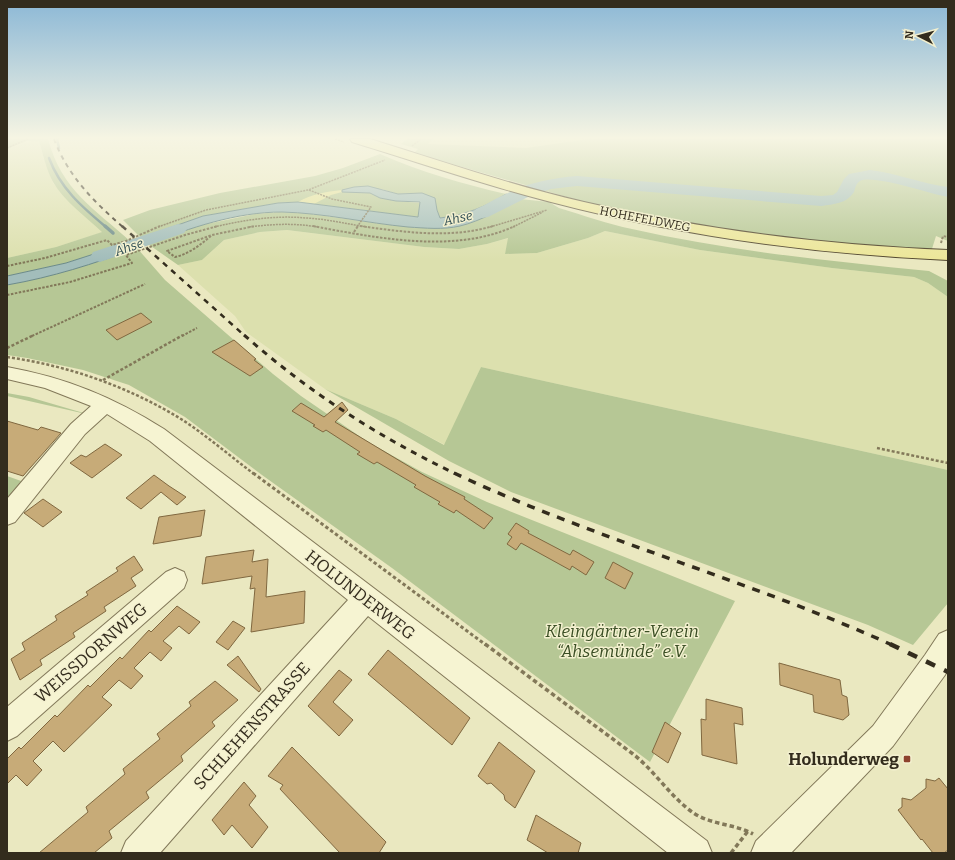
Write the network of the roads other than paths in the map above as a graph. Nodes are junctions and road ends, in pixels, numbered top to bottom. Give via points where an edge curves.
1 (487, 179) edge
2 (946, 257) edge
3 (7, 373) edge
4 (104, 392) junction
5 (7, 515) edge
6 (175, 580) dead end
7 (366, 600) junction
8 (948, 644) edge
9 (7, 726) edge
10 (770, 850) edge
11 (138, 853) edge
12 (695, 853) edge

1 - 2 main road, HOHEFELDWEG via 554,203 758,239
3 - 4 street, HOLUNDERWEG via 62,386
4 - 5 street via 78,429
4 - 7 street, HOLUNDERWEG via 132,418
6 - 9 street, WEISSDORNWEG
7 - 11 street, SCHLEHENSTRASSE
7 - 12 street, HOLUNDERWEG
8 - 10 street via 883,736

